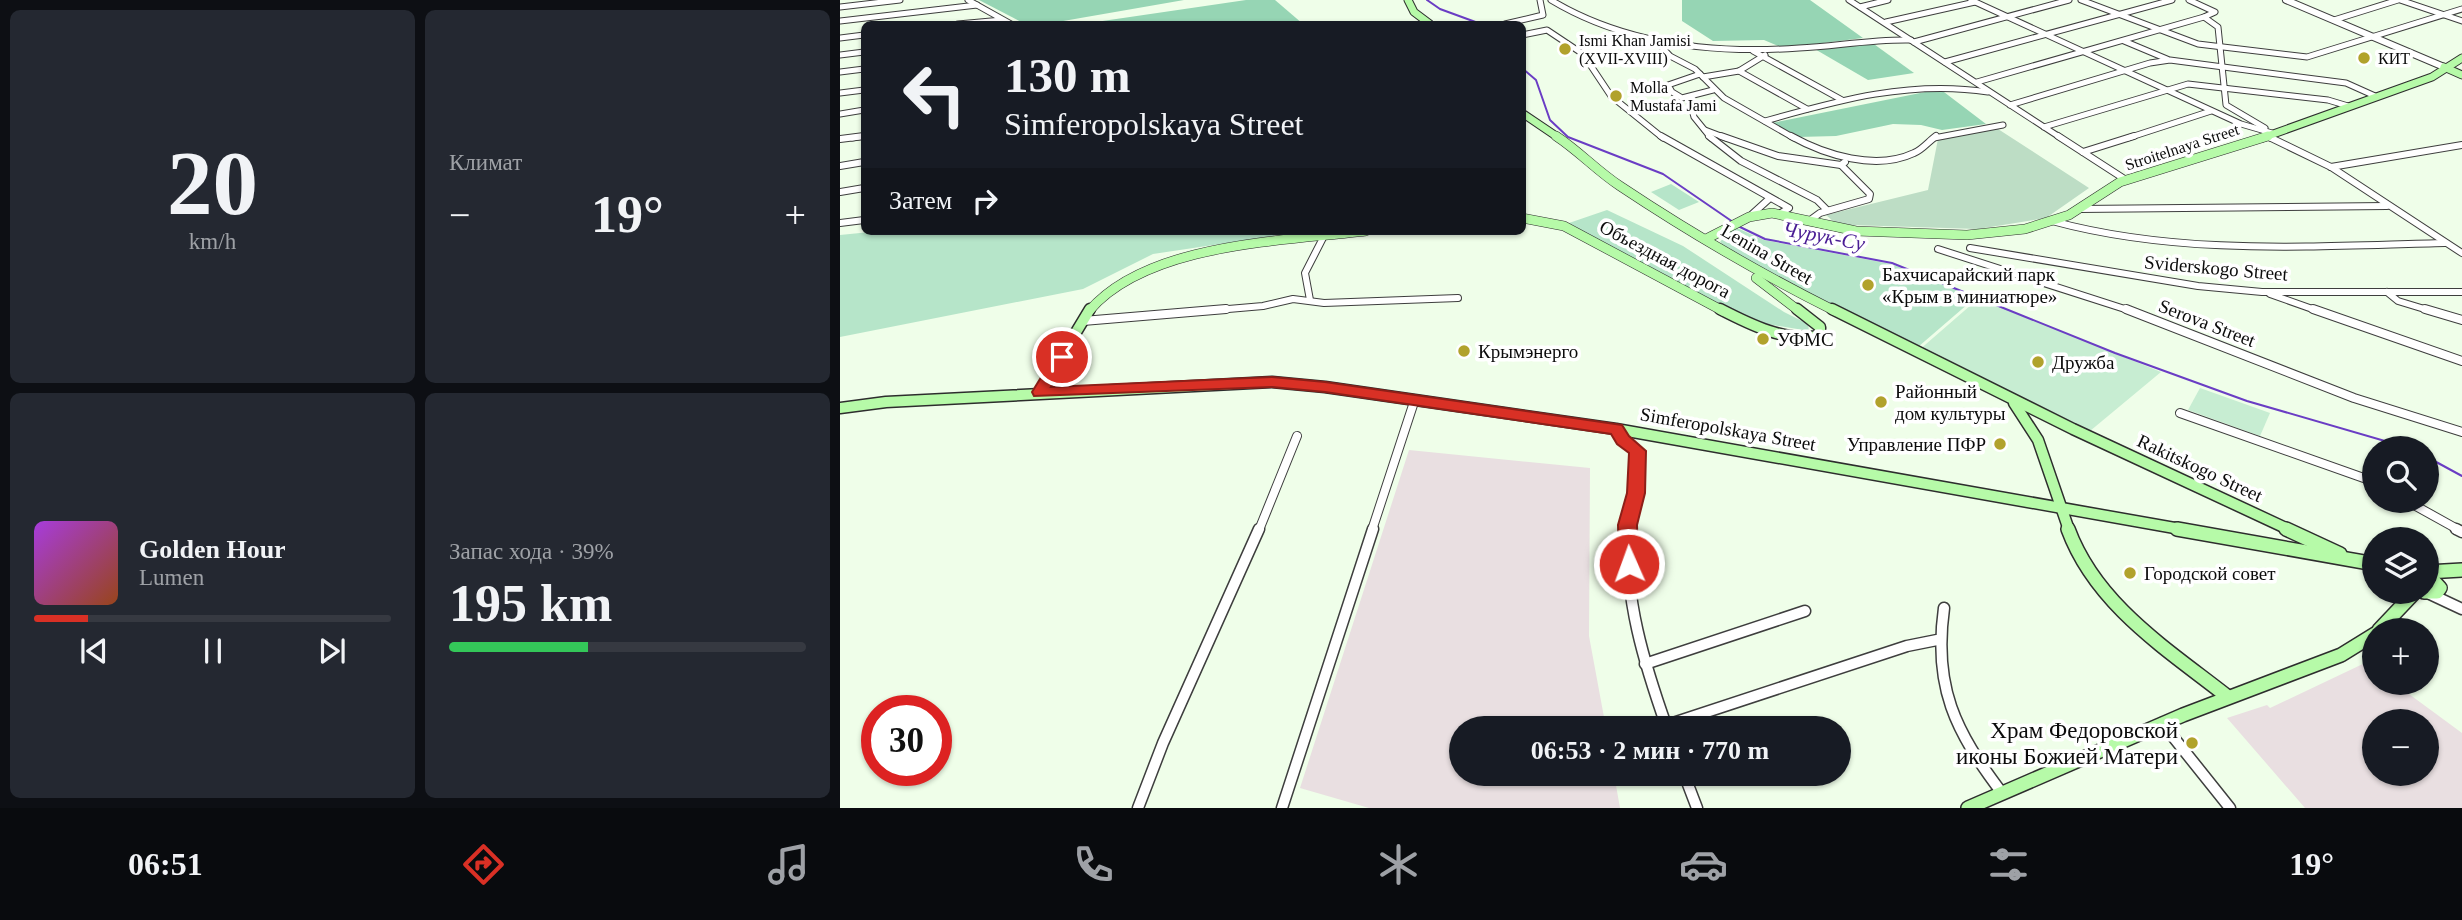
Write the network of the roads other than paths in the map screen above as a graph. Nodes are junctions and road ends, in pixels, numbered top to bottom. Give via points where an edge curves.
1 (900, 0) edge
2 (968, 0) edge
3 (1408, 0) edge
4 (1540, 0) edge
5 (1550, 0) edge
6 (1849, 0) edge
7 (1888, 0) edge
8 (2069, 0) edge
9 (2081, 0) edge
10 (2172, 0) edge
11 (2189, 0) edge
12 (2286, 0) edge
13 (2399, 0) edge
14 (1976, 1) edge
15 (977, 5) junction
16 (840, 7) edge
17 (1860, 7) junction
18 (2462, 9) edge
19 (2116, 14) junction
20 (2444, 15) junction
21 (2008, 16) junction
22 (2204, 18) junction
23 (1002, 20) joint
24 (2334, 20) junction
25 (991, 21) edge
26 (1426, 21) edge
27 (1518, 21) edge
28 (2462, 21) edge
29 (840, 22) edge
30 (1886, 22) junction
31 (2158, 30) junction
32 (2043, 33) junction
33 (1526, 34) edge
34 (861, 35) edge
35 (2373, 36) junction
36 (840, 38) edge
37 (1912, 41) junction
38 (2123, 41) junction
39 (1657, 42) junction
40 (2220, 48) junction
41 (1750, 49) junction
42 (1770, 49) junction
43 (861, 52) edge
44 (2085, 52) junction
45 (840, 55) edge
46 (1764, 56) junction
47 (2462, 58) edge
48 (2170, 60) junction
49 (1945, 62) junction
50 (2222, 66) junction
51 (2444, 67) junction
52 (861, 69) edge
53 (2124, 70) junction
54 (1739, 71) junction
55 (840, 72) edge
56 (2462, 75) edge
57 (1701, 76) junction
58 (1977, 82) junction
59 (2222, 88) junction
60 (861, 90) edge
61 (1713, 90) junction
62 (2168, 90) junction
63 (840, 93) edge
64 (1991, 93) junction
65 (2375, 96) junction
66 (1689, 99) junction
67 (1843, 100) junction
68 (2010, 105) junction
69 (2347, 106) junction
70 (1807, 109) junction
71 (861, 110) edge
72 (2211, 111) junction
73 (840, 114) edge
74 (1526, 116) edge
75 (1765, 121) junction
76 (2003, 125) dead end
77 (2043, 127) junction
78 (1701, 128) junction
79 (2268, 132) junction
80 (861, 136) edge
81 (840, 139) edge
82 (2462, 145) edge
83 (2083, 152) junction
84 (1847, 160) junction
85 (861, 162) edge
86 (1840, 165) junction
87 (840, 166) edge
88 (2331, 167) junction
89 (2126, 180) junction
90 (861, 188) edge
91 (840, 192) edge
92 (1770, 198) junction
93 (2387, 206) junction
94 (2078, 209) junction
95 (1827, 210) junction
96 (1782, 213) junction
97 (1749, 217) junction
98 (1526, 218) edge
99 (861, 220) edge
100 (1809, 221) junction
101 (2052, 221) junction
102 (840, 223) edge
103 (1320, 235) edge
104 (1325, 235) edge
105 (1706, 239) junction
106 (2445, 243) junction
107 (1970, 248) dead end
108 (1938, 249) dead end
109 (1720, 250) junction
110 (2462, 253) edge
111 (1304, 289) junction
112 (2288, 291) junction
113 (2263, 292) junction
114 (2387, 292) junction
115 (2462, 292) edge
116 (1458, 298) dead end
117 (1293, 299) junction
118 (1310, 300) junction
119 (2291, 302) junction
120 (2462, 320) edge
121 (1083, 321) junction
122 (2462, 362) edge
123 (1040, 392) junction
124 (2010, 398) junction
125 (1415, 399) junction
126 (840, 408) edge
127 (2180, 413) dead end
128 (1616, 429) junction
129 (2073, 429) junction
130 (2462, 432) edge
131 (1297, 436) dead end
132 (2040, 440) junction
133 (2362, 477) edge
134 (2061, 508) junction
135 (2428, 513) edge
136 (2462, 532) edge
137 (2353, 561) junction
138 (2362, 562) edge
139 (2362, 565) edge
140 (2462, 572) edge
141 (2439, 573) edge
142 (2440, 588) joint
143 (2439, 598) edge
144 (2404, 604) edge
145 (1944, 608) dead end
146 (2462, 608) edge
147 (1805, 611) dead end
148 (2390, 618) edge
149 (1937, 640) junction
150 (2362, 642) edge
151 (1645, 664) junction
152 (2228, 697) junction
153 (1663, 716) edge
154 (1700, 716) edge
155 (2162, 723) junction
156 (1689, 786) edge
157 (2002, 793) junction
158 (1138, 808) edge
159 (1282, 808) edge
160 (1697, 808) edge
161 (1968, 808) edge
162 (2230, 808) edge

1 - 16 street
2 - 15 street
3 - 26 main road
4 - 27 street via 1543,15
5 - 39 street via 1573,14
6 - 17 street
7 - 17 street
8 - 21 street
9 - 19 street
10 - 19 street
11 - 22 street via 2215,12
12 - 24 street
13 - 20 street
13 - 24 street
14 - 21 street
14 - 30 street
15 - 23 street
15 - 29 street
17 - 30 street
18 - 20 street
19 - 31 street
19 - 32 street
20 - 28 street
20 - 35 street
21 - 32 street
21 - 37 street
22 - 31 street
22 - 40 street via 2218,27
23 - 25 street
24 - 35 street
30 - 37 street
31 - 38 street
31 - 40 street
32 - 44 street
32 - 49 street
33 - 92 street via 1547,30 1583,54 1611,96 1649,127
34 - 36 street
35 - 40 street via 2307,57
35 - 51 street
37 - 42 street via 1872,38
37 - 49 street
38 - 44 street
38 - 48 street
39 - 41 street
39 - 57 street
40 - 50 street
41 - 42 street
41 - 46 street
42 - 46 street
43 - 45 street
44 - 53 street
44 - 58 street
46 - 54 street
46 - 67 street
47 - 51 main road, Stroitelnaya Street
48 - 50 street
48 - 53 street
49 - 58 street
50 - 59 street
50 - 65 street via 2346,83
51 - 56 main road
51 - 65 main road, Stroitelnaya Street via 2432,77
52 - 55 street
53 - 62 street
53 - 68 street
54 - 57 street
54 - 70 street
57 - 61 street
57 - 66 street via 1668,85 1675,96
58 - 64 street
59 - 62 street via 2188,84
59 - 69 street
59 - 79 street via 2228,107
60 - 63 street
61 - 66 street
61 - 75 street
62 - 72 street
62 - 77 street
64 - 67 street via 1937,85
64 - 68 street
65 - 69 main road, Stroitelnaya Street
66 - 78 street
67 - 70 street
68 - 77 street
69 - 79 main road, Stroitelnaya Street
70 - 75 street
71 - 73 street
72 - 79 street
72 - 83 street
74 - 105 main road, Lenina Street via 1583,154 1617,184
75 - 84 street
76 - 84 street via 1937,135 1916,153 1898,158
77 - 83 street
78 - 86 street via 1778,156
78 - 95 street via 1724,149 1818,200
79 - 88 street
79 - 89 main road, Stroitelnaya Street
80 - 81 street
82 - 88 street
83 - 89 street
84 - 86 street
85 - 87 street
86 - 95 street via 1870,194 1868,199
88 - 93 street
89 - 94 main road, Stroitelnaya Street
90 - 91 street
92 - 96 street via 1789,208
92 - 97 street
93 - 94 street
93 - 106 street
94 - 101 main road, Stroitelnaya Street
95 - 100 street
96 - 97 main road, Stroitelnaya Street
96 - 100 main road, Stroitelnaya Street
97 - 105 main road, Stroitelnaya Street
98 - 109 main road, Объездная дорога via 1566,226 1723,311 1803,341 1820,336 1820,327
99 - 102 street
100 - 101 main road, Stroitelnaya Street via 1856,231 1967,235 2025,229
101 - 106 street via 2148,242 2258,246
103 - 121 main road via 1154,268 1116,287
104 - 111 street via 1303,273
105 - 109 main road, Lenina Street
106 - 110 street
107 - 113 street, Sviderskogo Street via 2198,286
108 - 130 street, Serova Street via 2121,307 2354,398
109 - 124 main road, Lenina Street
111 - 117 street
111 - 118 street
112 - 113 street, Sviderskogo Street
112 - 114 street, Sviderskogo Street
112 - 119 street
113 - 119 street
114 - 115 street, Sviderskogo Street
114 - 120 street via 2398,300
116 - 118 street
117 - 118 street
117 - 121 street via 1264,306
119 - 122 street
121 - 123 main road
123 - 125 main road, Simferopolskaya Street via 1272,382
123 - 126 main road, Simferopolskaya Street
124 - 129 main road, Rakitskogo Street
124 - 132 main road
125 - 128 main road, Simferopolskaya Street
125 - 159 street
127 - 133 street
128 - 134 main road, Simferopolskaya Street
128 - 151 street via 1638,451 1628,551 1631,597
129 - 132 main road via 2047,424 2040,430
129 - 137 main road, Rakitskogo Street
131 - 158 street
132 - 134 main road
134 - 137 main road, Simferopolskaya Street
134 - 152 main road via 2075,548 2097,584
135 - 136 street
137 - 138 main road
137 - 139 main road, Rakitskogo Street
140 - 141 main road
140 - 142 main road
142 - 146 street
143 - 146 street
144 - 148 main road
145 - 149 street
147 - 151 street
149 - 154 street
149 - 157 street via 1951,716 1973,756
150 - 152 main road via 2341,655
151 - 153 street
152 - 155 main road
155 - 157 main road
155 - 162 street
156 - 160 street
157 - 161 main road

